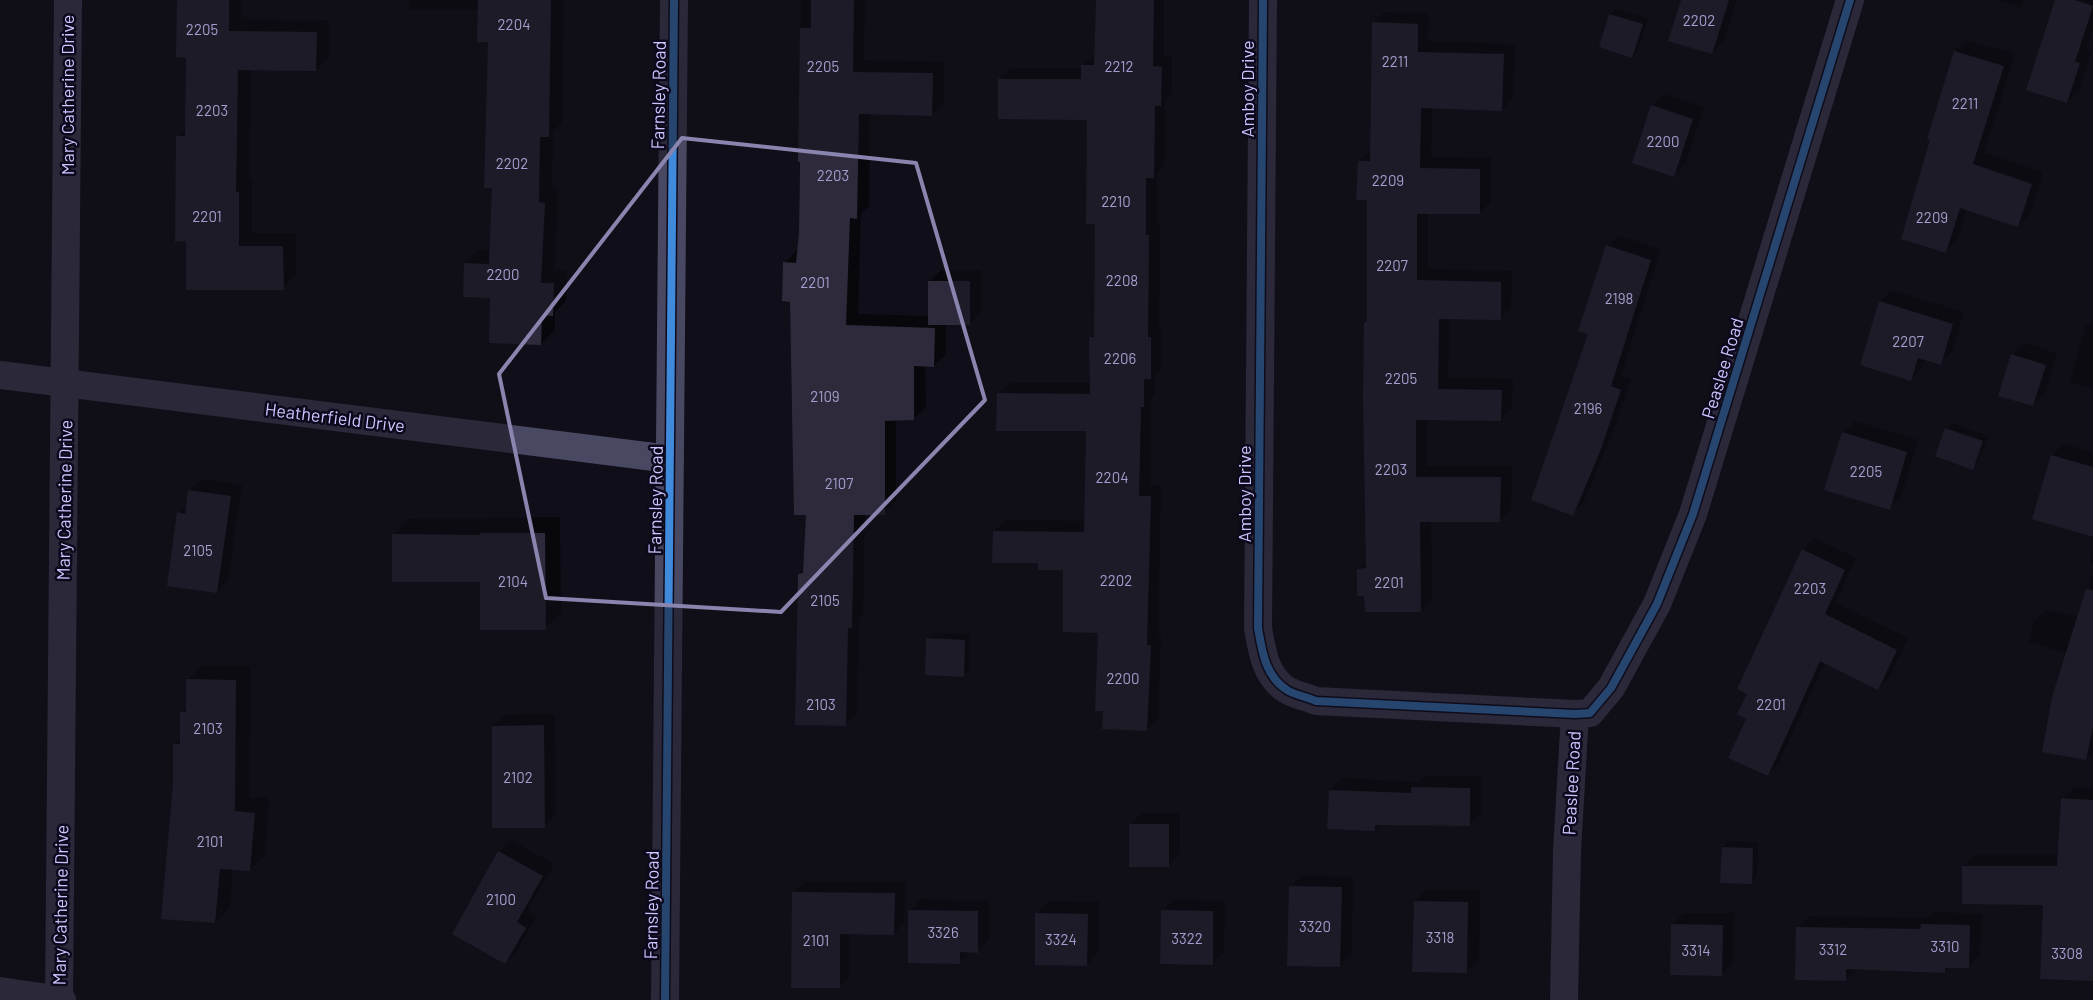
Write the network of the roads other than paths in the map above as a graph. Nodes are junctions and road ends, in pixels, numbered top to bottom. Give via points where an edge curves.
1 (68, 0) edge
2 (674, 0) edge
3 (1263, 0) edge
4 (1850, 0) edge
5 (0, 375) edge
6 (65, 383) junction
7 (670, 459) junction
8 (1575, 714) junction
9 (0, 991) edge
10 (60, 1000) edge
11 (665, 1000) edge
12 (1564, 1000) edge

1 - 6 street, Mary Catherine Drive
2 - 7 street, Farnsley Road
3 - 8 street, Amboy Drive via 1258,628 1270,673 1287,690 1316,701
4 - 8 street, Peaslee Road via 1693,514 1657,604 1611,688 1590,713
5 - 6 street, Heatherfield Drive
6 - 7 street, Heatherfield Drive
6 - 10 street, Mary Catherine Drive
7 - 11 street, Farnsley Road
8 - 12 street, Peaslee Road via 1567,850
9 - 10 street

